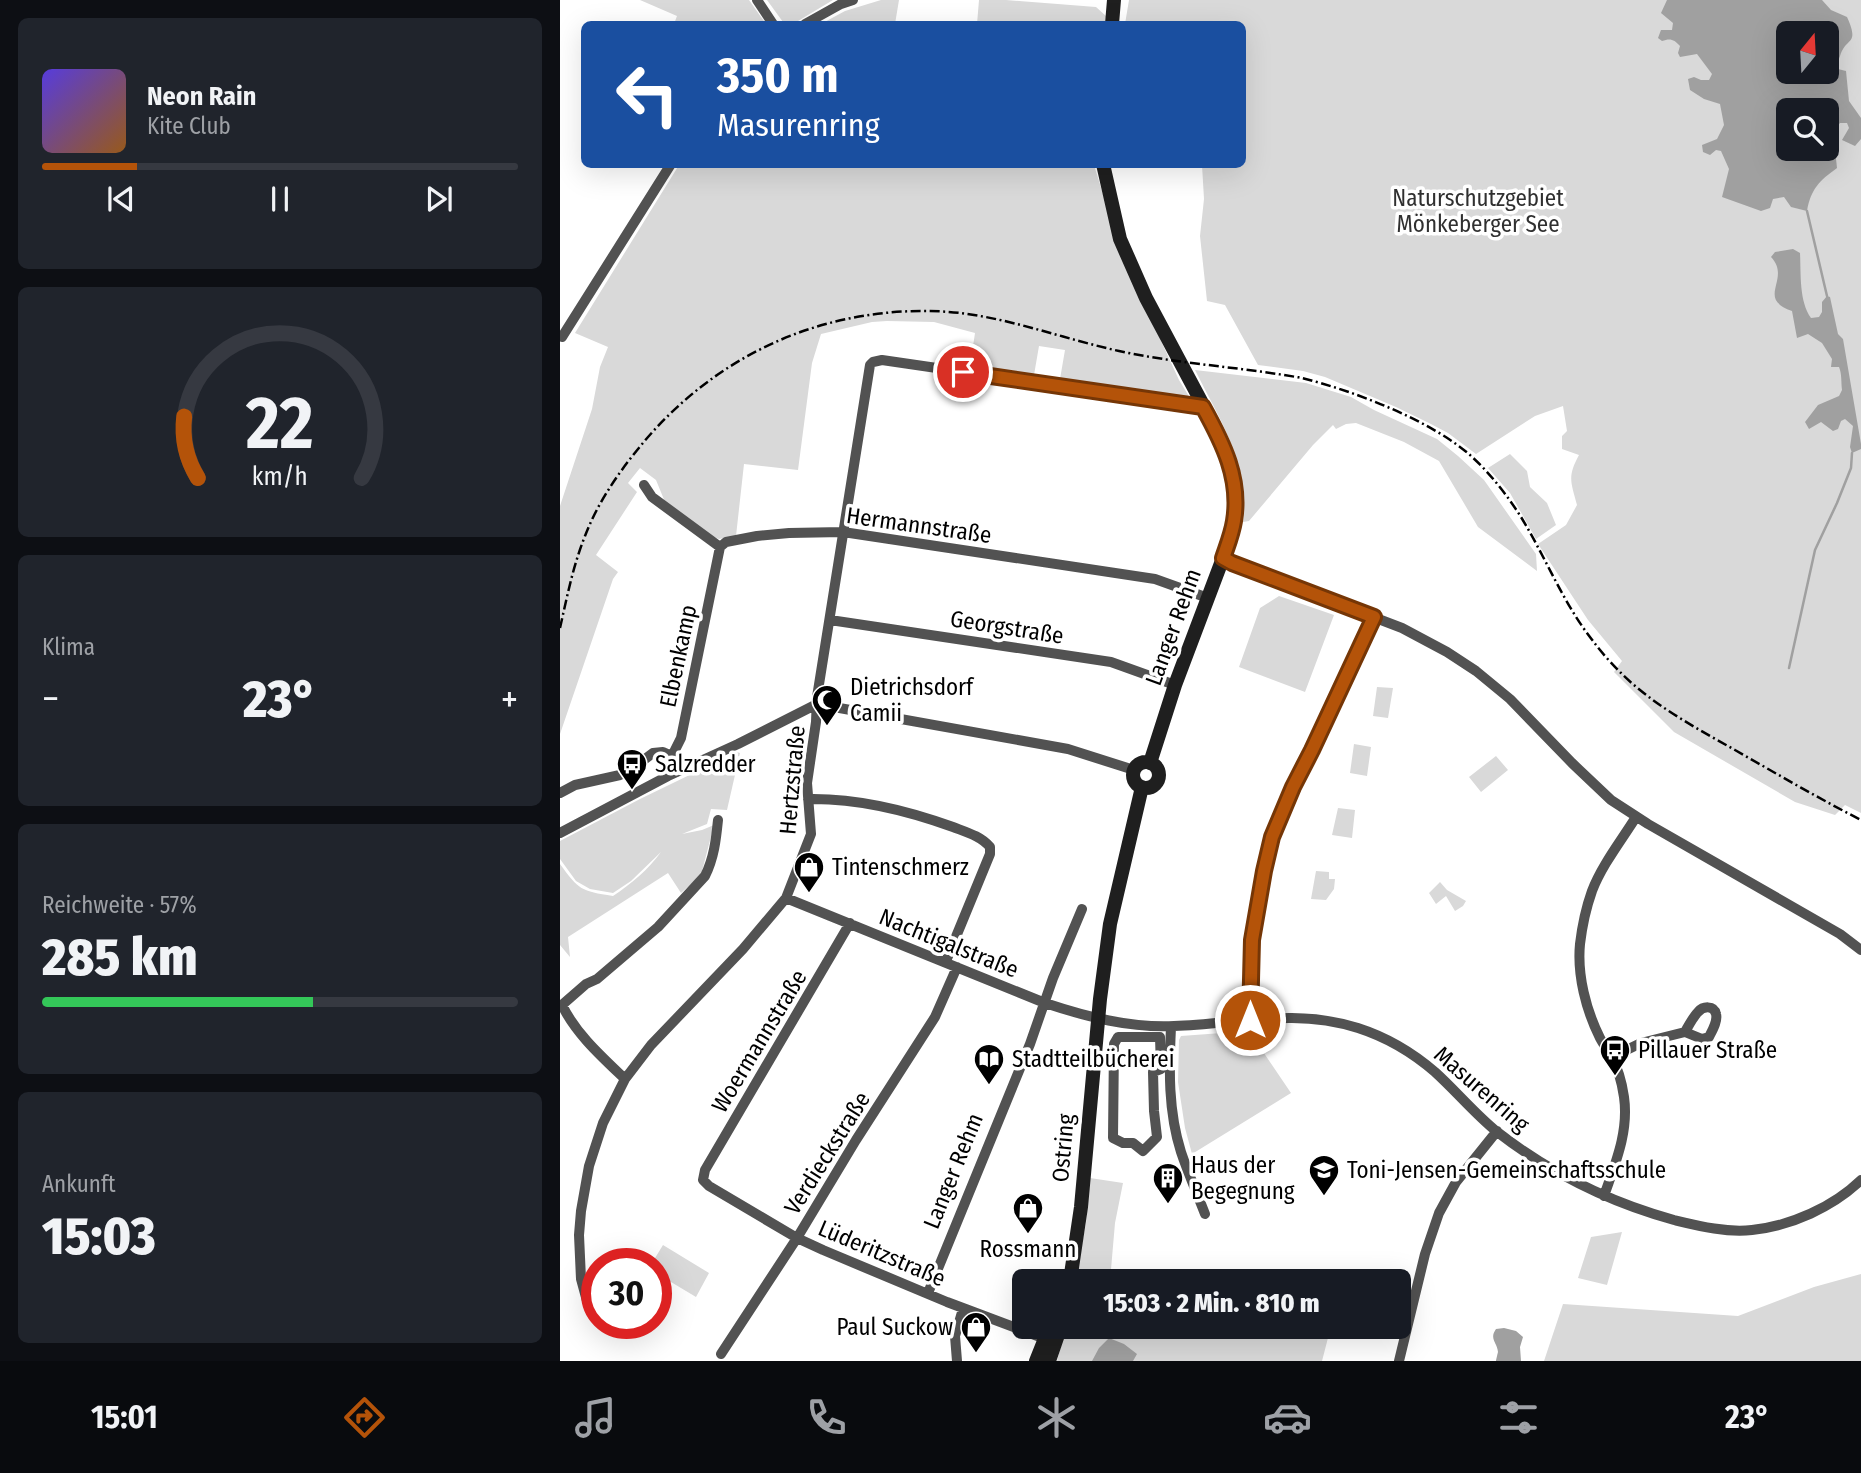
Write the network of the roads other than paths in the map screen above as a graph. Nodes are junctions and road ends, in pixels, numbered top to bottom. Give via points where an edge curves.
1 (757, 0) edge
2 (853, 0) edge
3 (1114, 0) edge
4 (771, 21) edge
5 (810, 21) edge
6 (1112, 21) edge
7 (668, 168) edge
8 (1104, 168) edge
9 (562, 337) dead end
10 (1203, 407) junction
11 (644, 485) dead end
12 (843, 532) junction
13 (720, 547) junction
14 (1223, 558) junction
15 (1208, 598) junction
16 (1374, 617) junction
17 (830, 620) junction
18 (1175, 685) junction
19 (817, 705) junction
20 (672, 756) junction
21 (1150, 763) junction
22 (1134, 769) junction
23 (677, 772) junction
24 (1142, 787) junction
25 (560, 793) edge
26 (808, 799) junction
27 (1636, 817) junction
28 (718, 820) dead end
29 (560, 832) edge
30 (786, 898) junction
31 (1082, 909) dead end
32 (850, 923) junction
33 (1861, 950) edge
34 (946, 961) junction
35 (957, 967) junction
36 (1045, 1003) junction
37 (1098, 1019) junction
38 (1250, 1020) junction
39 (1171, 1027) junction
40 (1685, 1032) dead end
41 (1612, 1057) junction
42 (625, 1079) junction
43 (1497, 1131) junction
44 (1113, 1138) joint
45 (704, 1180) joint
46 (1861, 1180) edge
47 (1604, 1196) junction
48 (1205, 1213) dead end
49 (797, 1238) junction
50 (1072, 1269) edge
51 (581, 1279) edge
52 (928, 1293) junction
53 (963, 1308) junction
54 (1012, 1324) edge
55 (1048, 1339) edge
56 (1050, 1339) edge
57 (721, 1354) dead end
58 (957, 1361) edge
59 (1036, 1361) edge
60 (1049, 1361) edge
61 (1399, 1361) edge

1 - 4 street
2 - 5 street
3 - 6 street
7 - 9 street
8 - 10 street, Langer Rehm via 1120,239
10 - 12 street, Hertzstraße via 873,362 868,370
10 - 14 street, Langer Rehm via 1226,452 1236,489 1234,524
11 - 13 street via 652,497
12 - 13 street, Hermannstraße via 757,536
12 - 15 street, Hermannstraße via 1155,579
12 - 17 street, Hertzstraße
13 - 20 street, Elbenkamp via 681,738
14 - 15 street, Langer Rehm
14 - 16 street
15 - 18 street, Langer Rehm
16 - 27 street via 1476,671 1518,706 1597,787
16 - 38 street via 1272,837 1252,940
17 - 18 street, Georgstraße via 1111,662
17 - 19 street, Hertzstraße
18 - 21 street, Langer Rehm
19 - 22 street via 1068,749
19 - 23 street
19 - 26 street, Hertzstraße
20 - 23 street
20 - 25 street via 653,753 620,775
21 - 22 street
21 - 24 street via 1157,767 1158,779 1154,785
22 - 24 street via 1134,778
23 - 29 street
24 - 37 street via 1110,924
26 - 30 street, Hertzstraße via 811,834
26 - 34 street via 900,810 985,840 990,854
27 - 33 street
27 - 41 street via 1592,891 1580,945 1586,1000
28 - 42 street via 705,876 658,927 562,1005 591,1046
30 - 32 street, Nachtigalstraße
30 - 42 street, Hertzstraße
31 - 36 street, Langer Rehm
32 - 34 street, Nachtigalstraße
32 - 45 street, Woermannstraße via 705,1170
34 - 35 street, Nachtigalstraße
35 - 36 street, Nachtigalstraße
35 - 49 street, Verdieckstraße via 934,1017
36 - 37 street, Nachtigalstraße
36 - 52 street, Langer Rehm
37 - 39 street, Masurenring
37 - 50 street, Ostring
38 - 39 street, Masurenring
38 - 43 street, Masurenring via 1306,1017 1379,1036 1429,1067
39 - 48 street via 1172,1111 1181,1151
40 - 41 street via 1641,1043
41 - 47 street via 1624,1096 1624,1133
42 - 51 street, Hertzstraße via 599,1134 584,1187
43 - 47 street, Masurenring via 1563,1176
43 - 61 street via 1456,1182 1439,1213
44 - 44 street via 1114,1044 1118,1037 1160,1038 1161,1069 1153,1072 1157,1137 1143,1151
45 - 49 street, Lüderitzstraße
46 - 47 street, Masurenring via 1821,1209 1752,1230 1696,1226
49 - 52 street, Lüderitzstraße
49 - 57 street, Verdieckstraße
52 - 53 street, Lüderitzstraße
53 - 54 street, Lüderitzstraße
53 - 58 street via 954,1336
55 - 59 street
56 - 60 street

